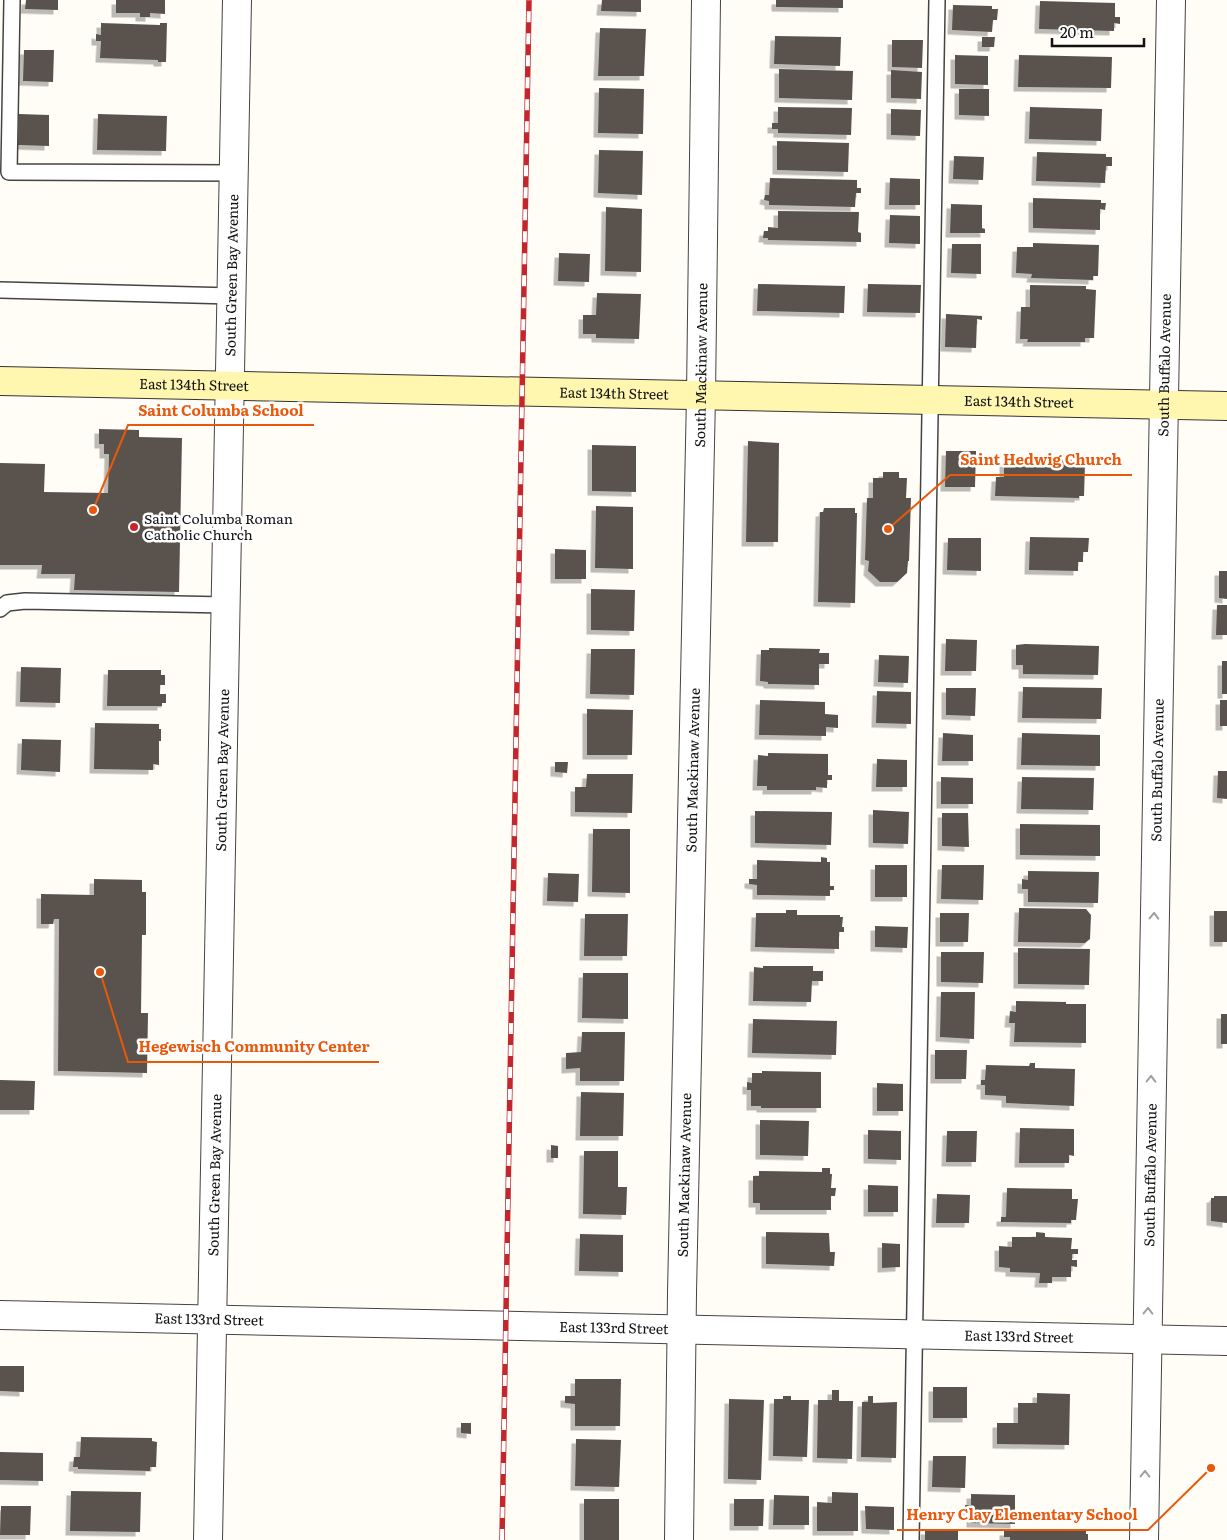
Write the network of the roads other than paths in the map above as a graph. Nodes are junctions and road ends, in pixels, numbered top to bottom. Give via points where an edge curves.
1 (12, 0) edge
2 (237, 0) edge
3 (706, 0) edge
4 (937, 0) edge
5 (1171, 0) edge
6 (234, 173) junction
7 (0, 290) edge
8 (232, 296) junction
9 (0, 381) edge
10 (230, 386) junction
11 (701, 396) junction
12 (930, 400) junction
13 (1163, 405) junction
14 (1227, 406) edge
15 (226, 605) junction
16 (0, 609) edge
17 (0, 1315) edge
18 (212, 1320) junction
19 (682, 1330) junction
20 (914, 1334) junction
21 (1147, 1340) junction
22 (1227, 1341) edge
23 (208, 1540) edge
24 (679, 1540) edge
25 (911, 1540) edge
26 (1144, 1540) edge

1 - 6 lane via 9,172
2 - 6 street, South Green Bay Avenue
3 - 11 street, South Mackinaw Avenue
4 - 12 lane
5 - 13 street, South Buffalo Avenue
6 - 8 street, South Green Bay Avenue
7 - 8 lane
8 - 10 street, South Green Bay Avenue
9 - 10 street, East 134th Street
10 - 11 street, East 134th Street
10 - 15 street, South Green Bay Avenue
11 - 12 street, East 134th Street
11 - 19 street, South Mackinaw Avenue
12 - 13 street, East 134th Street
12 - 20 lane
13 - 14 street, East 134th Street
21 -> 13 street, South Buffalo Avenue
15 - 16 lane via 25,601 7,603
15 - 18 street, South Green Bay Avenue
17 - 18 street, East 133rd Street
18 - 19 street, East 133rd Street
18 - 23 street, South Green Bay Avenue
19 - 20 street, East 133rd Street
19 - 24 street, South Mackinaw Avenue
20 - 21 street, East 133rd Street
20 - 25 lane
21 - 22 street, East 133rd Street
26 -> 21 street, South Buffalo Avenue

